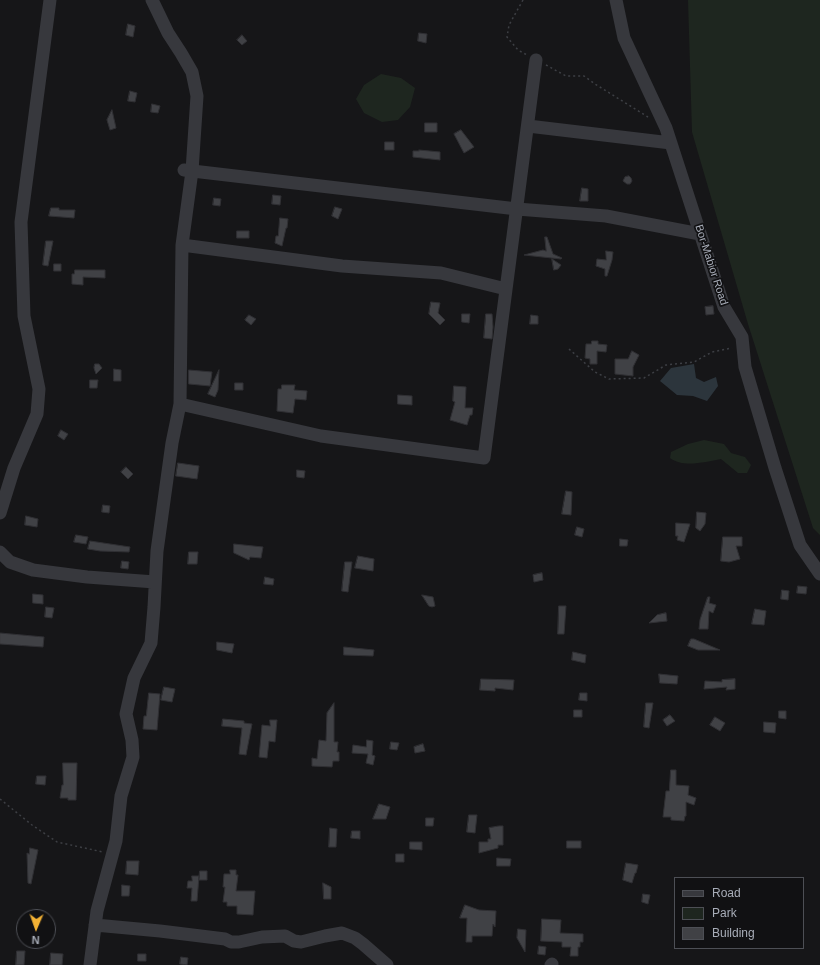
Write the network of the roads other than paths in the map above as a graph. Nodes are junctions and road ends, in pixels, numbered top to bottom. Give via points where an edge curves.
1 (50, 0) edge
2 (152, 0) edge
3 (616, 0) edge
4 (536, 60) road end
5 (528, 126) junction
6 (671, 143) junction
7 (188, 170) junction
8 (517, 209) junction
9 (700, 234) junction
10 (182, 245) junction
11 (506, 289) junction
12 (180, 404) junction
13 (0, 513) edge
14 (0, 552) edge
15 (820, 574) edge
16 (155, 582) junction
17 (94, 925) junction
18 (90, 965) edge
19 (386, 965) edge

1 - 13 street via 21,222 24,316 39,389 37,414 14,468
2 - 7 street via 168,33 192,72 197,96
3 - 6 street, Bor-Mabior Road via 624,38
4 - 5 street
5 - 6 street
5 - 8 street
6 - 9 street, Bor-Mabior Road
7 - 8 street
7 - 10 street
8 - 9 street via 606,216
8 - 11 street
9 - 15 street, Bor-Mabior Road via 724,307 742,337 745,367 800,545
10 - 11 street via 342,266 441,273
10 - 12 street
11 - 12 street via 484,458 321,436
12 - 16 street via 163,502
14 - 16 street via 10,562 33,570
16 - 17 street via 150,643 134,678 126,714 132,740 132,757 121,796 116,841
17 - 18 street
17 - 19 street via 224,939 231,942 276,935 301,942 342,934 363,944

